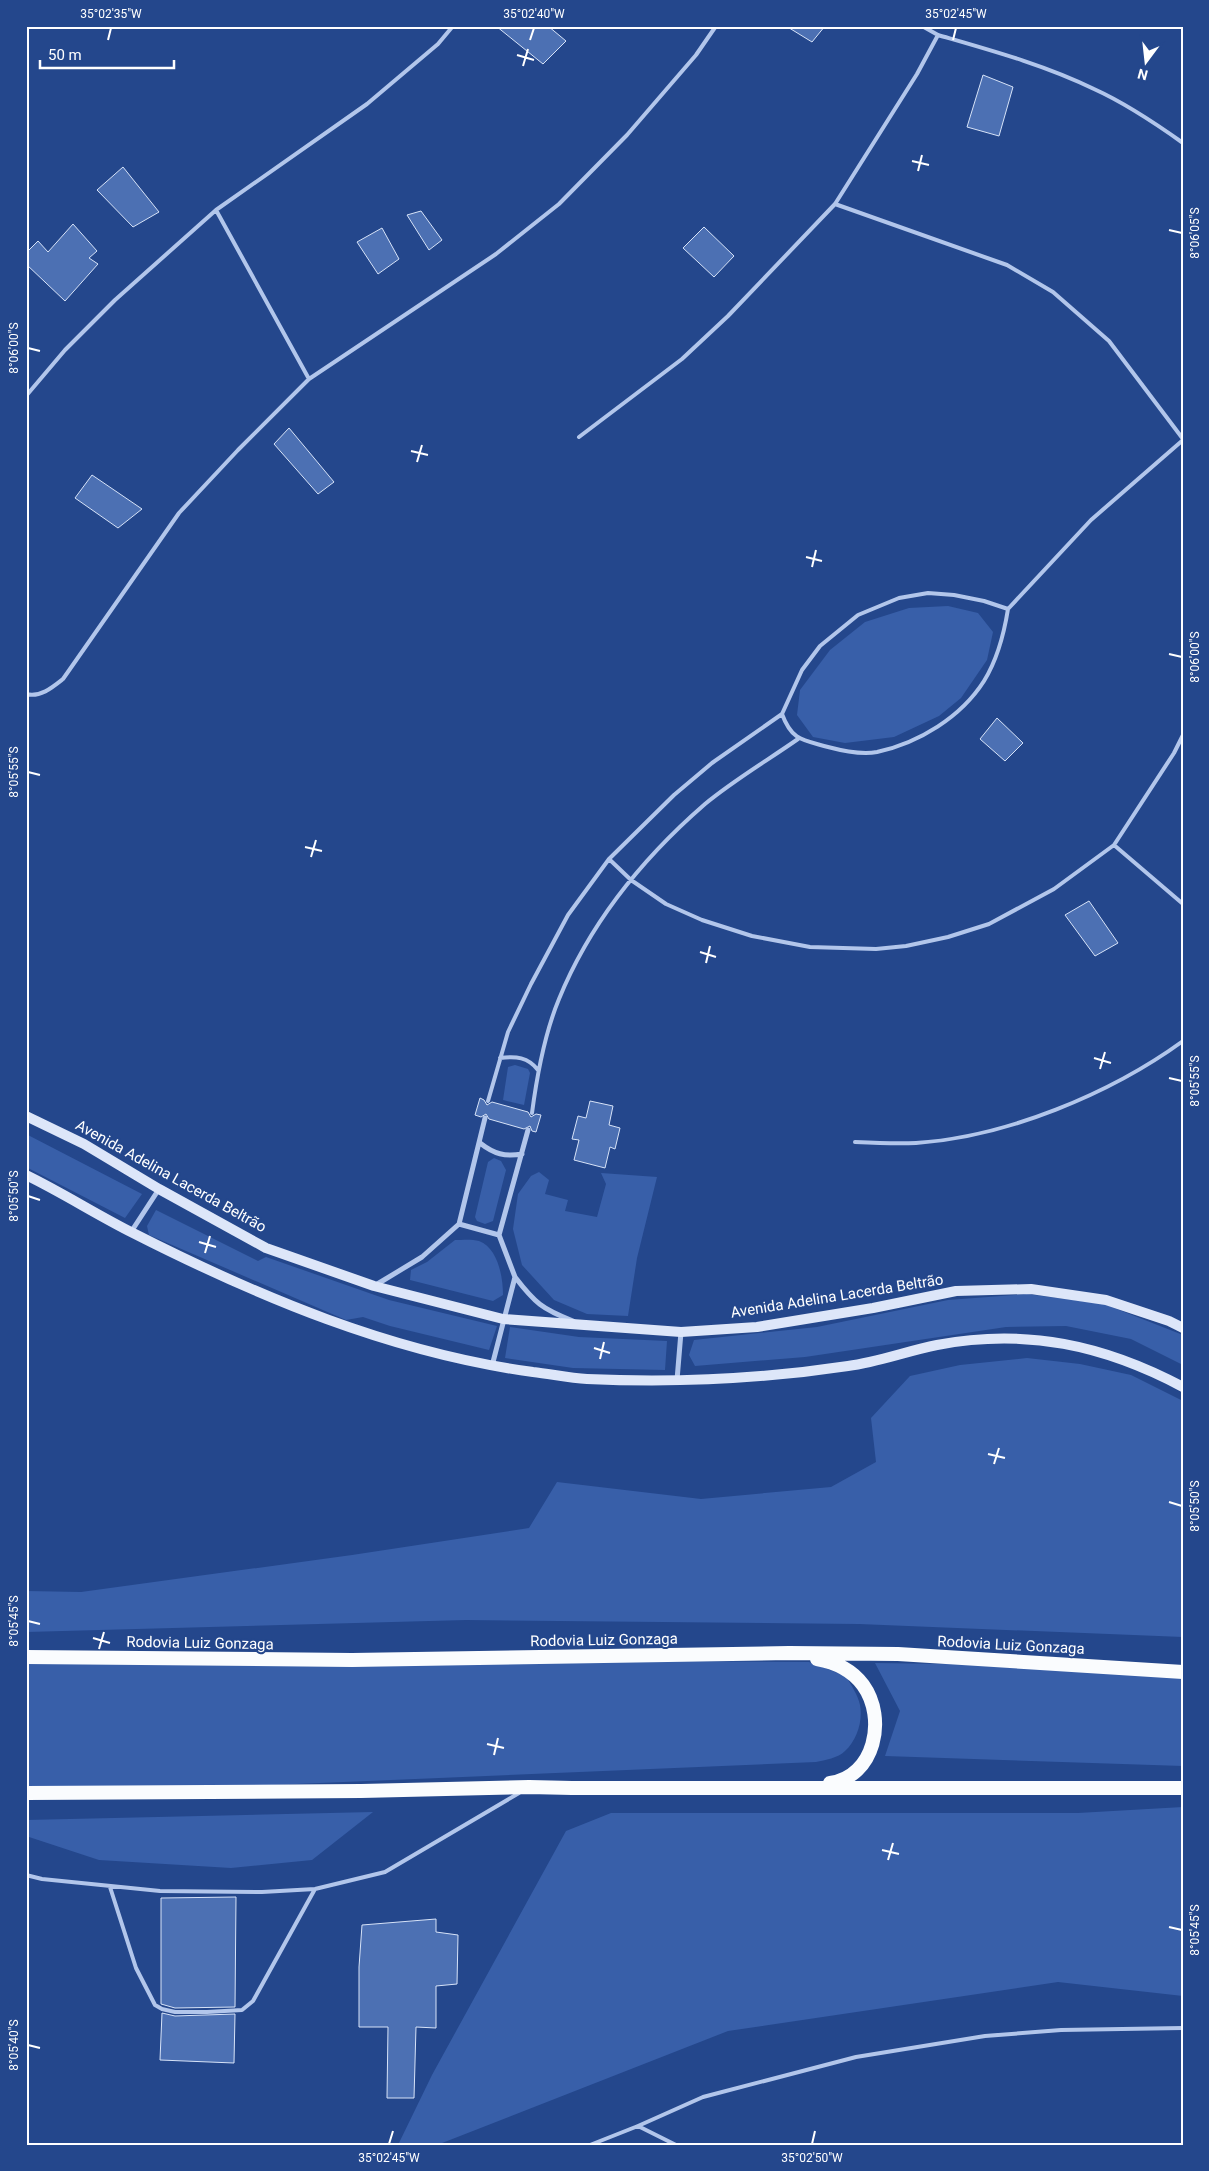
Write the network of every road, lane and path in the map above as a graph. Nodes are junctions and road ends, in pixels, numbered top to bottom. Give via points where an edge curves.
1 (453, 26) edge
2 (716, 26) edge
3 (922, 26) edge
4 (938, 35) junction
5 (1183, 143) edge
6 (835, 204) junction
7 (216, 210) junction
8 (309, 379) junction
9 (26, 396) edge
10 (579, 438) dead end
11 (1183, 439) edge
12 (1008, 609) junction
13 (26, 694) edge
14 (782, 714) junction
15 (1183, 735) edge
16 (798, 739) junction
17 (1114, 845) junction
18 (610, 859) junction
19 (631, 880) junction
20 (1183, 904) edge
21 (1183, 1041) edge
22 (500, 1058) junction
23 (538, 1070) junction
24 (488, 1101) dead end
25 (532, 1113) dead end
26 (26, 1116) edge
27 (486, 1118) dead end
28 (528, 1130) dead end
29 (855, 1142) dead end
30 (480, 1143) junction
31 (522, 1154) junction
32 (26, 1175) edge
33 (159, 1190) junction
34 (460, 1224) junction
35 (131, 1232) junction
36 (499, 1235) junction
37 (515, 1277) junction
38 (374, 1286) junction
39 (503, 1319) junction
40 (587, 1327) junction
41 (1183, 1328) edge
42 (681, 1332) junction
43 (491, 1366) junction
44 (677, 1380) junction
45 (1183, 1387) edge
46 (789, 1653) junction
47 (26, 1657) edge
48 (1183, 1672) edge
49 (529, 1787) junction
50 (784, 1788) junction
51 (1183, 1788) edge
52 (26, 1793) edge
53 (26, 1875) edge
54 (110, 1887) junction
55 (316, 1889) junction
56 (1183, 2028) edge
57 (638, 2126) junction
58 (590, 2145) edge
59 (676, 2145) edge

1 - 7 lane via 438,44 366,104
2 - 8 lane via 627,136 559,204 496,254
3 - 4 lane
4 - 5 lane via 1048,69 1095,89
4 - 6 lane
6 - 10 lane via 728,316 682,359
6 - 11 lane via 1007,265 1053,292 1109,341
7 - 8 lane
7 - 9 lane via 115,300 65,350
8 - 13 lane via 179,513 63,679 48,690 32,696
11 - 12 lane via 1091,520
12 - 14 lane via 984,601 928,593 899,598 858,615 820,646 802,670
12 - 16 lane via 1004,635 984,681 940,726 876,752 846,752
14 - 16 lane via 786,726
14 - 18 lane via 674,795
15 - 17 lane
16 - 19 lane via 707,802 666,840
17 - 19 lane via 1054,889 989,924 948,937 876,949 810,947 752,936 666,904
17 - 20 lane
18 - 19 lane
18 - 22 lane via 568,915 508,1032
19 - 23 lane via 580,954 558,1000
21 - 29 lane via 1126,1077 1019,1123 971,1136 916,1143
22 - 23 lane via 520,1058 532,1062
22 - 24 lane
23 - 25 lane
26 - 33 main road, Avenida Adelina Lacerda Beltrão via 84,1144
27 - 30 street
28 - 31 street
30 - 31 street via 499,1155
30 - 34 street
31 - 36 street
32 - 35 main road
33 - 35 street
33 - 38 main road, Avenida Adelina Lacerda Beltrão via 266,1248
34 - 36 street
34 - 38 street via 422,1257
35 - 43 main road via 249,1289 358,1330
36 - 37 street
37 - 39 street
37 - 40 street via 531,1298 544,1308
38 - 39 main road, Avenida Adelina Lacerda Beltrão
39 - 40 main road, Avenida Adelina Lacerda Beltrão
39 - 43 street
40 - 42 main road, Avenida Adelina Lacerda Beltrão
41 - 42 main road, Avenida Adelina Lacerda Beltrão via 1106,1300 1031,1289 956,1292 757,1327
42 - 44 street
43 - 44 main road via 585,1378
44 - 45 main road via 736,1379 851,1366 938,1345 1015,1338 1074,1344 1124,1359
46 - 47 highway, Rodovia Luiz Gonzaga via 352,1660
46 - 48 highway, Rodovia Luiz Gonzaga via 898,1654
46 - 50 highway via 829,1661 848,1670 863,1684 873,1702 877,1722 874,1742 865,1761 851,1776 838,1782
49 - 50 highway
49 - 52 highway
49 - 55 lane via 386,1872
50 - 51 highway
53 - 54 lane
54 - 55 lane via 234,1892
54 - 55 lane via 136,1968 155,2005 175,2012 242,2010 253,2001
56 - 57 lane via 1061,2030 985,2036 856,2057 703,2096
57 - 58 lane
57 - 59 lane

